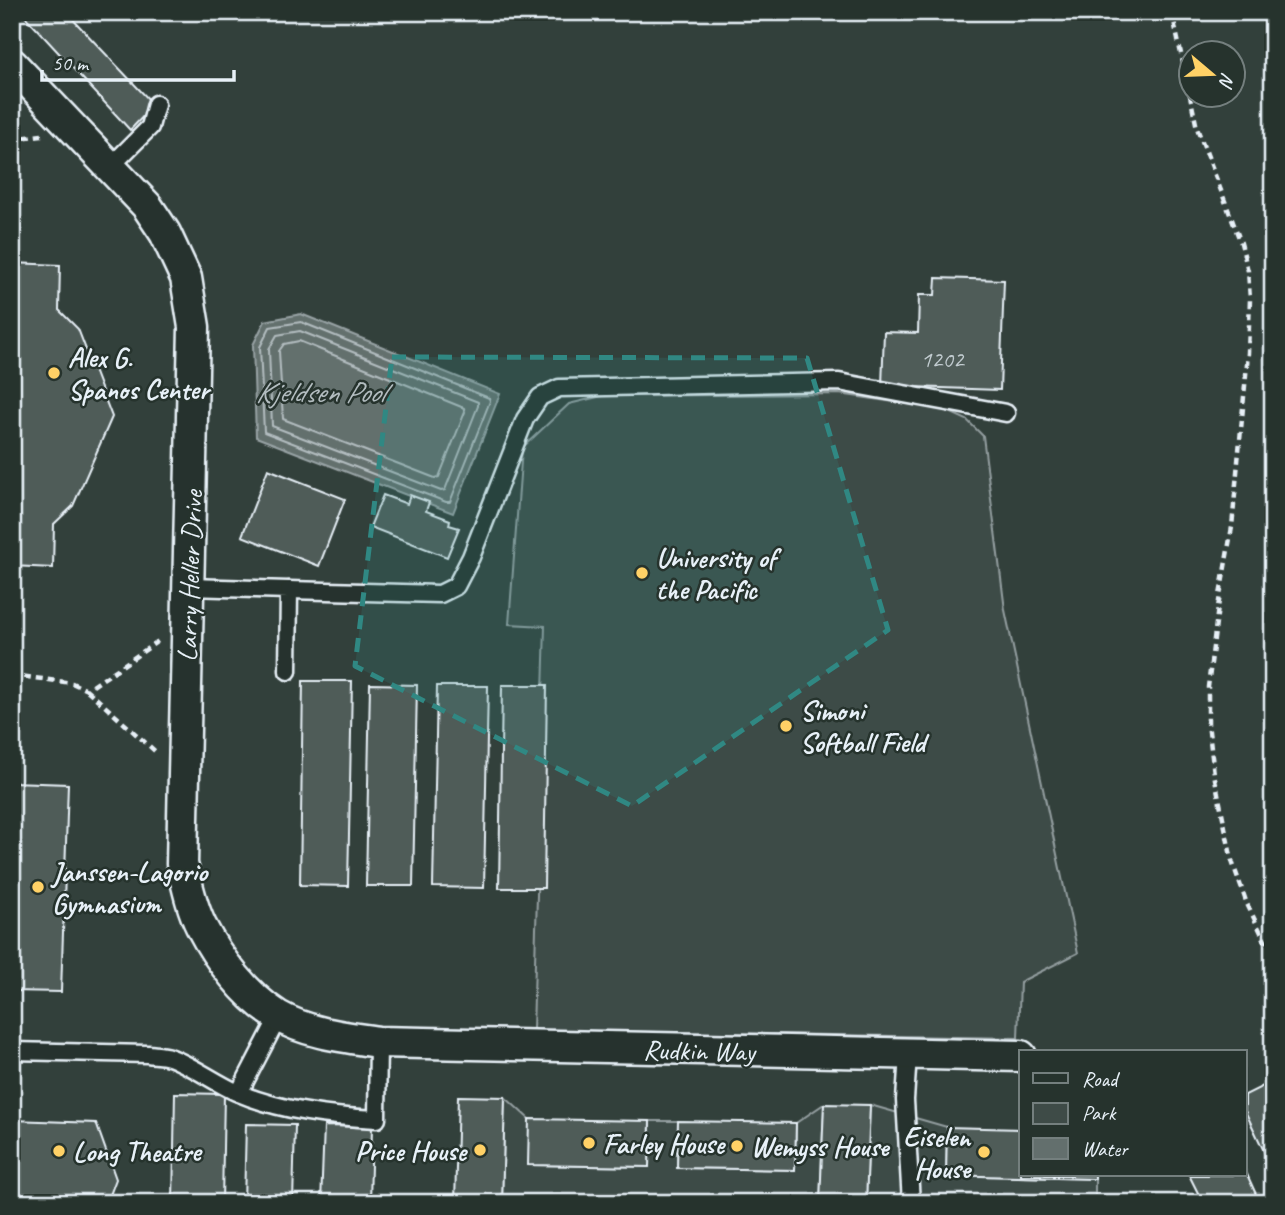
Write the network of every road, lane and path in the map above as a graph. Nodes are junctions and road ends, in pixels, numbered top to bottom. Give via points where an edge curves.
1 (1172, 12) edge
2 (12, 64) edge
3 (156, 104) dead end
4 (111, 166) junction
5 (1006, 413) dead end
6 (189, 587) junction
7 (289, 590) junction
8 (188, 621) junction
9 (288, 671) dead end
10 (12, 675) edge
11 (87, 690) junction
12 (183, 777) junction
13 (1273, 957) edge
14 (279, 1016) junction
15 (378, 1042) junction
16 (12, 1051) edge
17 (908, 1054) junction
18 (1019, 1056) edge
19 (239, 1093) junction
20 (911, 1203) edge

1 - 13 path via 1198,128 1248,271 1248,353 1232,527 1208,687 1208,723 1232,861
2 - 4 street, Larry Heller Drive
3 - 4 lane via 150,128
4 - 6 street, Larry Heller Drive via 147,206 186,278 194,327
5 - 7 lane via 839,382 559,388 540,397 525,419 456,586 440,594
6 - 7 lane
6 - 8 street, Larry Heller Drive
7 - 9 lane
8 - 11 path
8 - 12 street, Larry Heller Drive
10 - 11 path via 72,683
11 - 12 path
12 - 14 street, Larry Heller Drive via 182,864 200,924 236,978
14 - 15 street, Larry Heller Drive via 308,1028
14 - 19 lane
15 - 17 street, Rudkin Way
15 - 19 lane via 377,1119 304,1112
16 - 19 lane via 169,1056
17 - 18 street, Rudkin Way
17 - 20 lane via 905,1100

